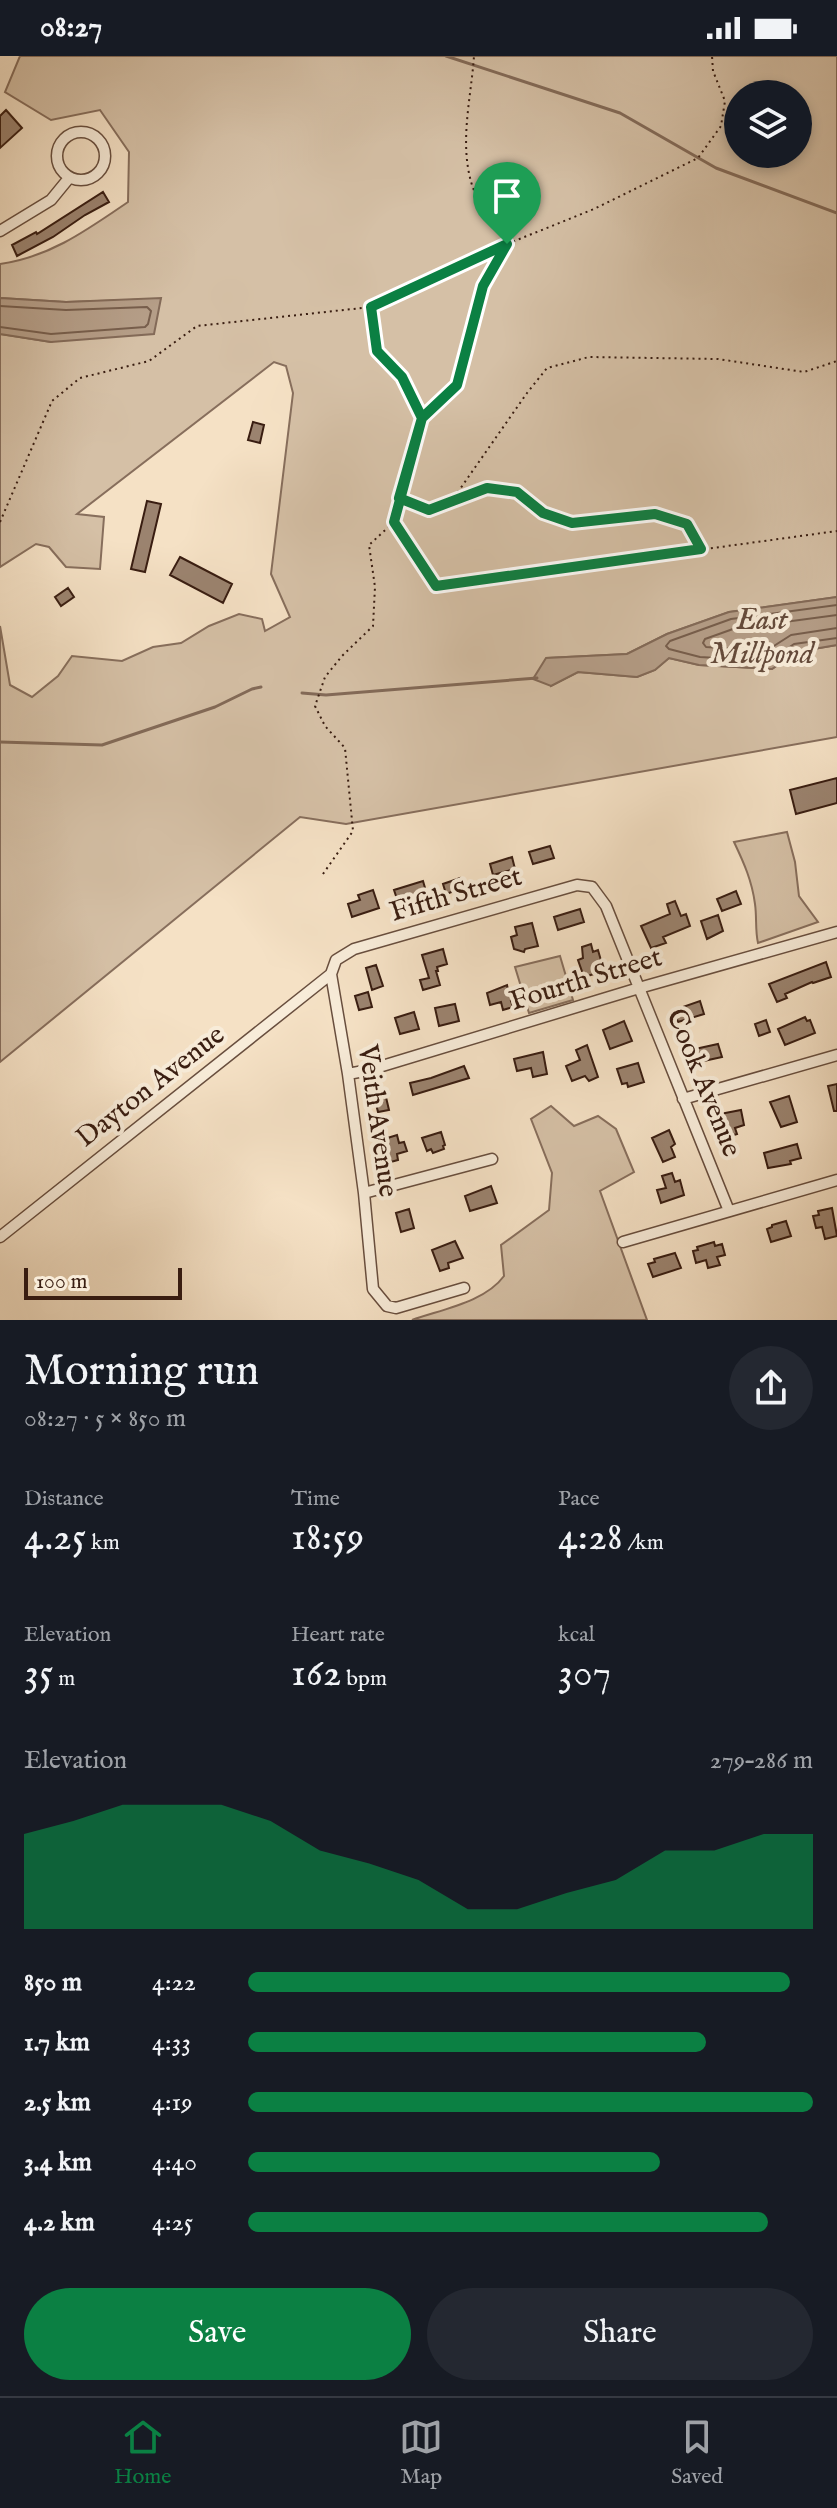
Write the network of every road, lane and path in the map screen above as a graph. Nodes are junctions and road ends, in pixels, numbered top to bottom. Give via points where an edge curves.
1 (474, 56) edge
2 (712, 56) edge
3 (69, 178) junction
4 (0, 231) edge
5 (507, 244) junction
6 (371, 307) junction
7 (837, 361) edge
8 (422, 418) junction
9 (399, 498) junction
10 (453, 499) junction
11 (0, 522) edge
12 (394, 522) junction
13 (837, 531) edge
14 (701, 549) junction
15 (323, 874) dead end
16 (592, 887) joint
17 (837, 932) edge
18 (336, 960) joint
19 (331, 974) junction
20 (639, 988) junction
21 (837, 1055) edge
22 (348, 1074) junction
23 (683, 1099) junction
24 (492, 1159) dead end
25 (837, 1180) edge
26 (364, 1193) junction
27 (729, 1211) junction
28 (0, 1237) edge
29 (623, 1242) dead end
30 (464, 1288) dead end

1 - 5 path via 465,136 472,187
2 - 5 path via 725,101 721,126 698,158
3 - 3 street via 89,180 99,173 105,161 97,137 72,133 62,140 57,165
3 - 4 street via 51,200
5 - 6 path
5 - 8 path via 483,286 457,385
6 - 8 path via 377,351 402,377
6 - 11 path via 197,326 149,361 80,378 52,401
7 - 10 path via 804,372 718,359 589,357 547,368
8 - 9 path
9 - 10 path via 429,510
9 - 12 path
10 - 14 path via 487,488 517,492 543,513 572,523 655,514 687,524
12 - 14 path via 436,586
12 - 15 path via 369,545 373,626 325,677 315,706 345,748 353,831
13 - 14 path
16 - 18 street, Fifth Street via 577,885 354,949
16 - 20 street, Cook Avenue via 606,906
17 - 20 street, Fourth Street
18 - 19 street, Veith Avenue
19 - 22 street, Veith Avenue
19 - 28 street, Dayton Avenue
20 - 22 street, Fourth Street
20 - 23 street, Cook Avenue
21 - 23 street
22 - 26 street, Veith Avenue
23 - 27 street, Cook Avenue
24 - 26 street
25 - 27 street
26 - 30 street, Veith Avenue via 373,1289 387,1306
27 - 29 street

